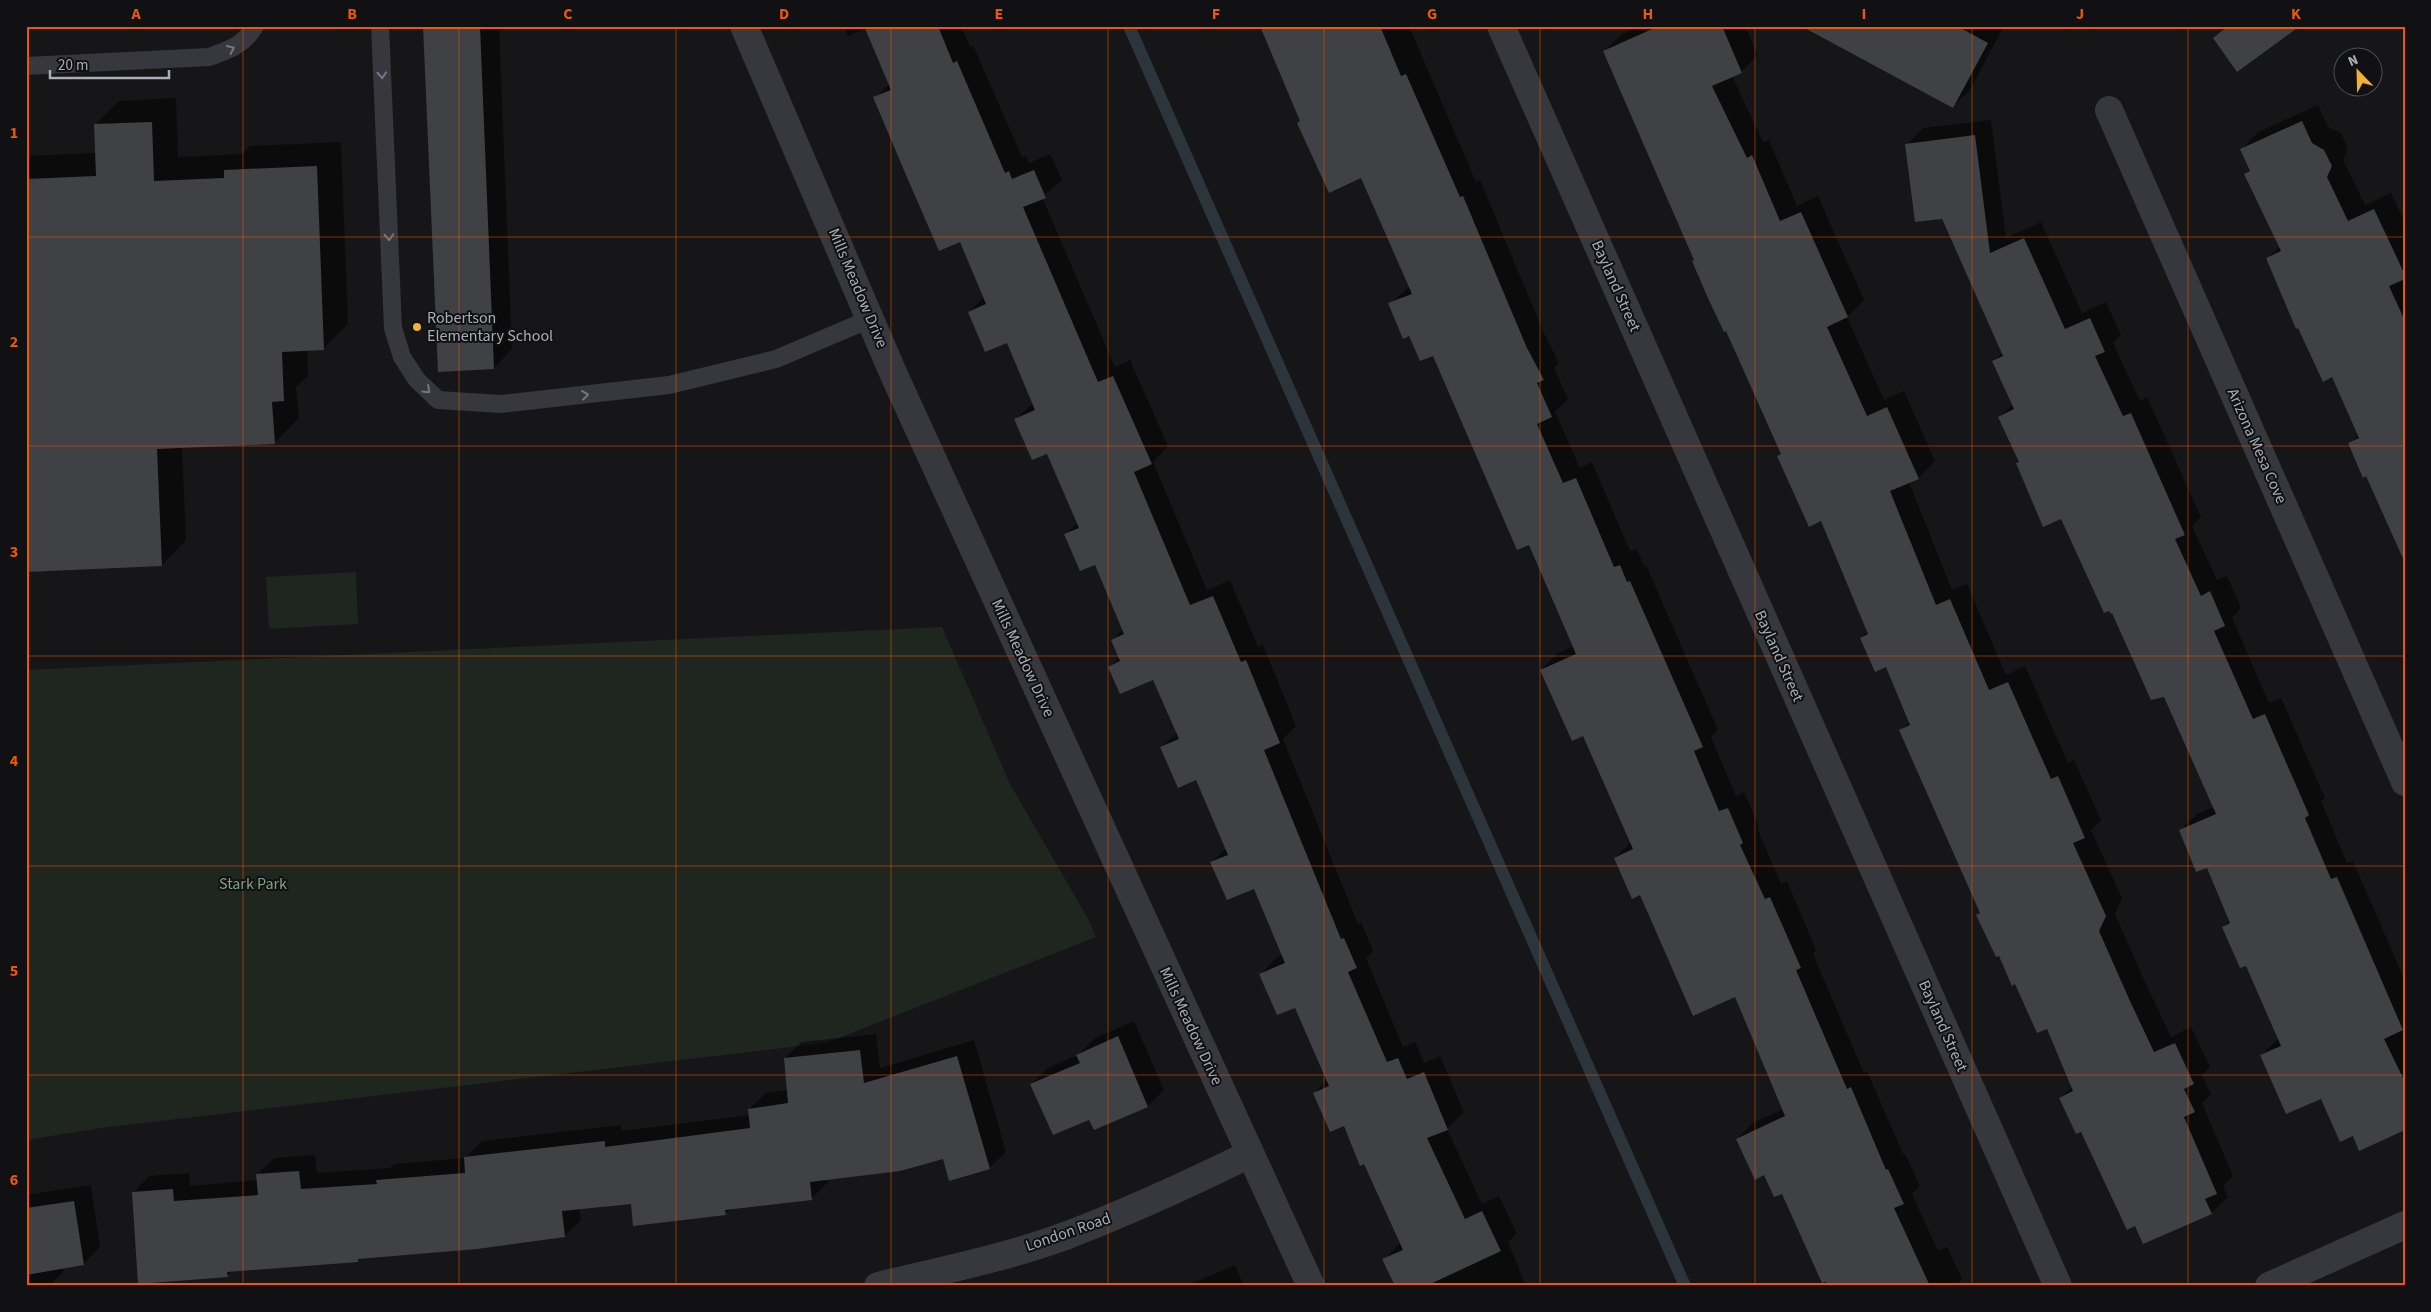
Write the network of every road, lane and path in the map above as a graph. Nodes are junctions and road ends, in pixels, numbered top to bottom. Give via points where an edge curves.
1 (255, 26) edge
2 (380, 26) edge
3 (744, 26) edge
4 (1501, 26) edge
5 (26, 66) edge
6 (2109, 110) dead end
7 (870, 319) junction
8 (2405, 782) edge
9 (1250, 1154) junction
10 (2405, 1225) edge
11 (878, 1286) edge
12 (1311, 1286) edge
13 (2058, 1286) edge
14 (2269, 1286) edge

5 -> 1 lane via 209,57 231,50 248,39
2 -> 7 lane via 393,328 402,357 417,380 438,400 501,404 669,385 776,359
3 - 7 street, Mills Meadow Drive
4 - 13 street, Bayland Street
6 - 8 street, Arizona Mesa Cove
7 - 9 street, Mills Meadow Drive
9 - 11 street, London Road via 1158,1198 1064,1236 966,1265
9 - 12 street, Mills Meadow Drive
10 - 14 street

